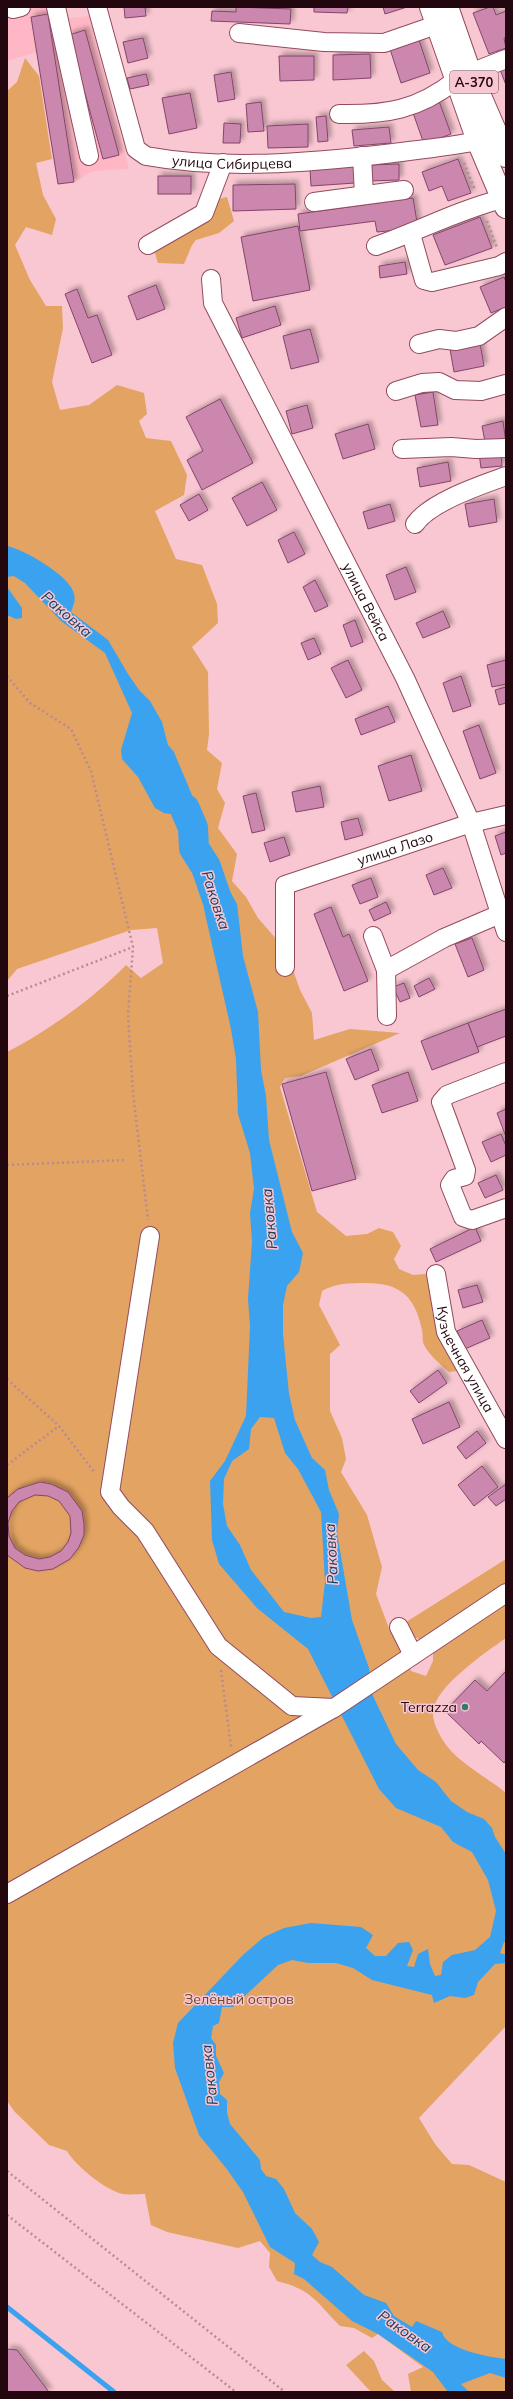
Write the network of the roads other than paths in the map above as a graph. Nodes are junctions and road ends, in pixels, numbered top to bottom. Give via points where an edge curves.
1 (10, 7) edge
2 (21, 7) edge
3 (56, 7) edge
4 (97, 7) edge
5 (438, 13) edge
6 (239, 33) dead end
7 (506, 59) edge
8 (463, 76) junction
9 (339, 114) dead end
10 (478, 141) junction
11 (88, 156) dead end
12 (362, 156) junction
13 (500, 161) edge
14 (223, 163) junction
15 (404, 190) dead end
16 (364, 195) junction
17 (314, 202) dead end
18 (504, 203) edge
19 (411, 234) junction
20 (148, 245) dead end
21 (376, 246) dead end
22 (506, 262) edge
23 (211, 279) dead end
24 (506, 317) edge
25 (419, 344) dead end
26 (506, 384) edge
27 (396, 392) dead end
28 (506, 448) edge
29 (402, 449) dead end
30 (506, 476) edge
31 (415, 524) dead end
32 (506, 815) edge
33 (471, 823) junction
34 (500, 914) junction
35 (506, 932) edge
36 (373, 936) dead end
37 (285, 967) dead end
38 (386, 970) junction
39 (387, 1016) dead end
40 (506, 1072) edge
41 (506, 1208) edge
42 (150, 1236) road end
43 (436, 1274) dead end
44 (506, 1440) edge
45 (506, 1593) edge
46 (399, 1627) dead end
47 (413, 1654) junction
48 (334, 1708) junction
49 (7, 1894) edge

1 - 2 street
3 - 11 street
4 - 14 street, улица Сибирцева via 139,153 149,157
5 - 6 street via 384,43 324,42
5 - 8 highway, А-370
7 - 8 street
8 - 9 street via 439,93 405,109 367,115
8 - 10 highway, А-370
8 - 13 highway, А-370
10 - 12 street, улица Сибирцева
10 - 13 highway, А-370
12 - 14 street, улица Сибирцева
12 - 16 street
13 - 18 highway, А-370
14 - 20 street via 204,213
15 - 16 street
16 - 17 street
18 - 19 street via 476,205
19 - 21 street
19 - 22 street via 424,280 432,282 499,266
23 - 33 street, улица Вейса via 213,303 405,678
24 - 25 street via 479,336 456,341 439,339
26 - 27 street via 481,391 455,390 439,382
28 - 29 street via 476,449 451,446
30 - 31 street via 470,489 421,516
32 - 33 street, улица Лазо
33 - 34 street, улица Вейса
33 - 37 street, улица Лазо via 285,885
34 - 35 street, улица Вейса
34 - 38 street via 444,938
36 - 38 street
38 - 39 street
40 - 41 street via 446,1095 441,1102 466,1170 465,1176 454,1179 450,1185 463,1217 472,1220
42 - 48 street via 110,1492 145,1532 218,1646 292,1706
43 - 44 street, Кузнечная улица via 446,1332
45 - 47 street
46 - 47 street
47 - 48 street
48 - 49 street

